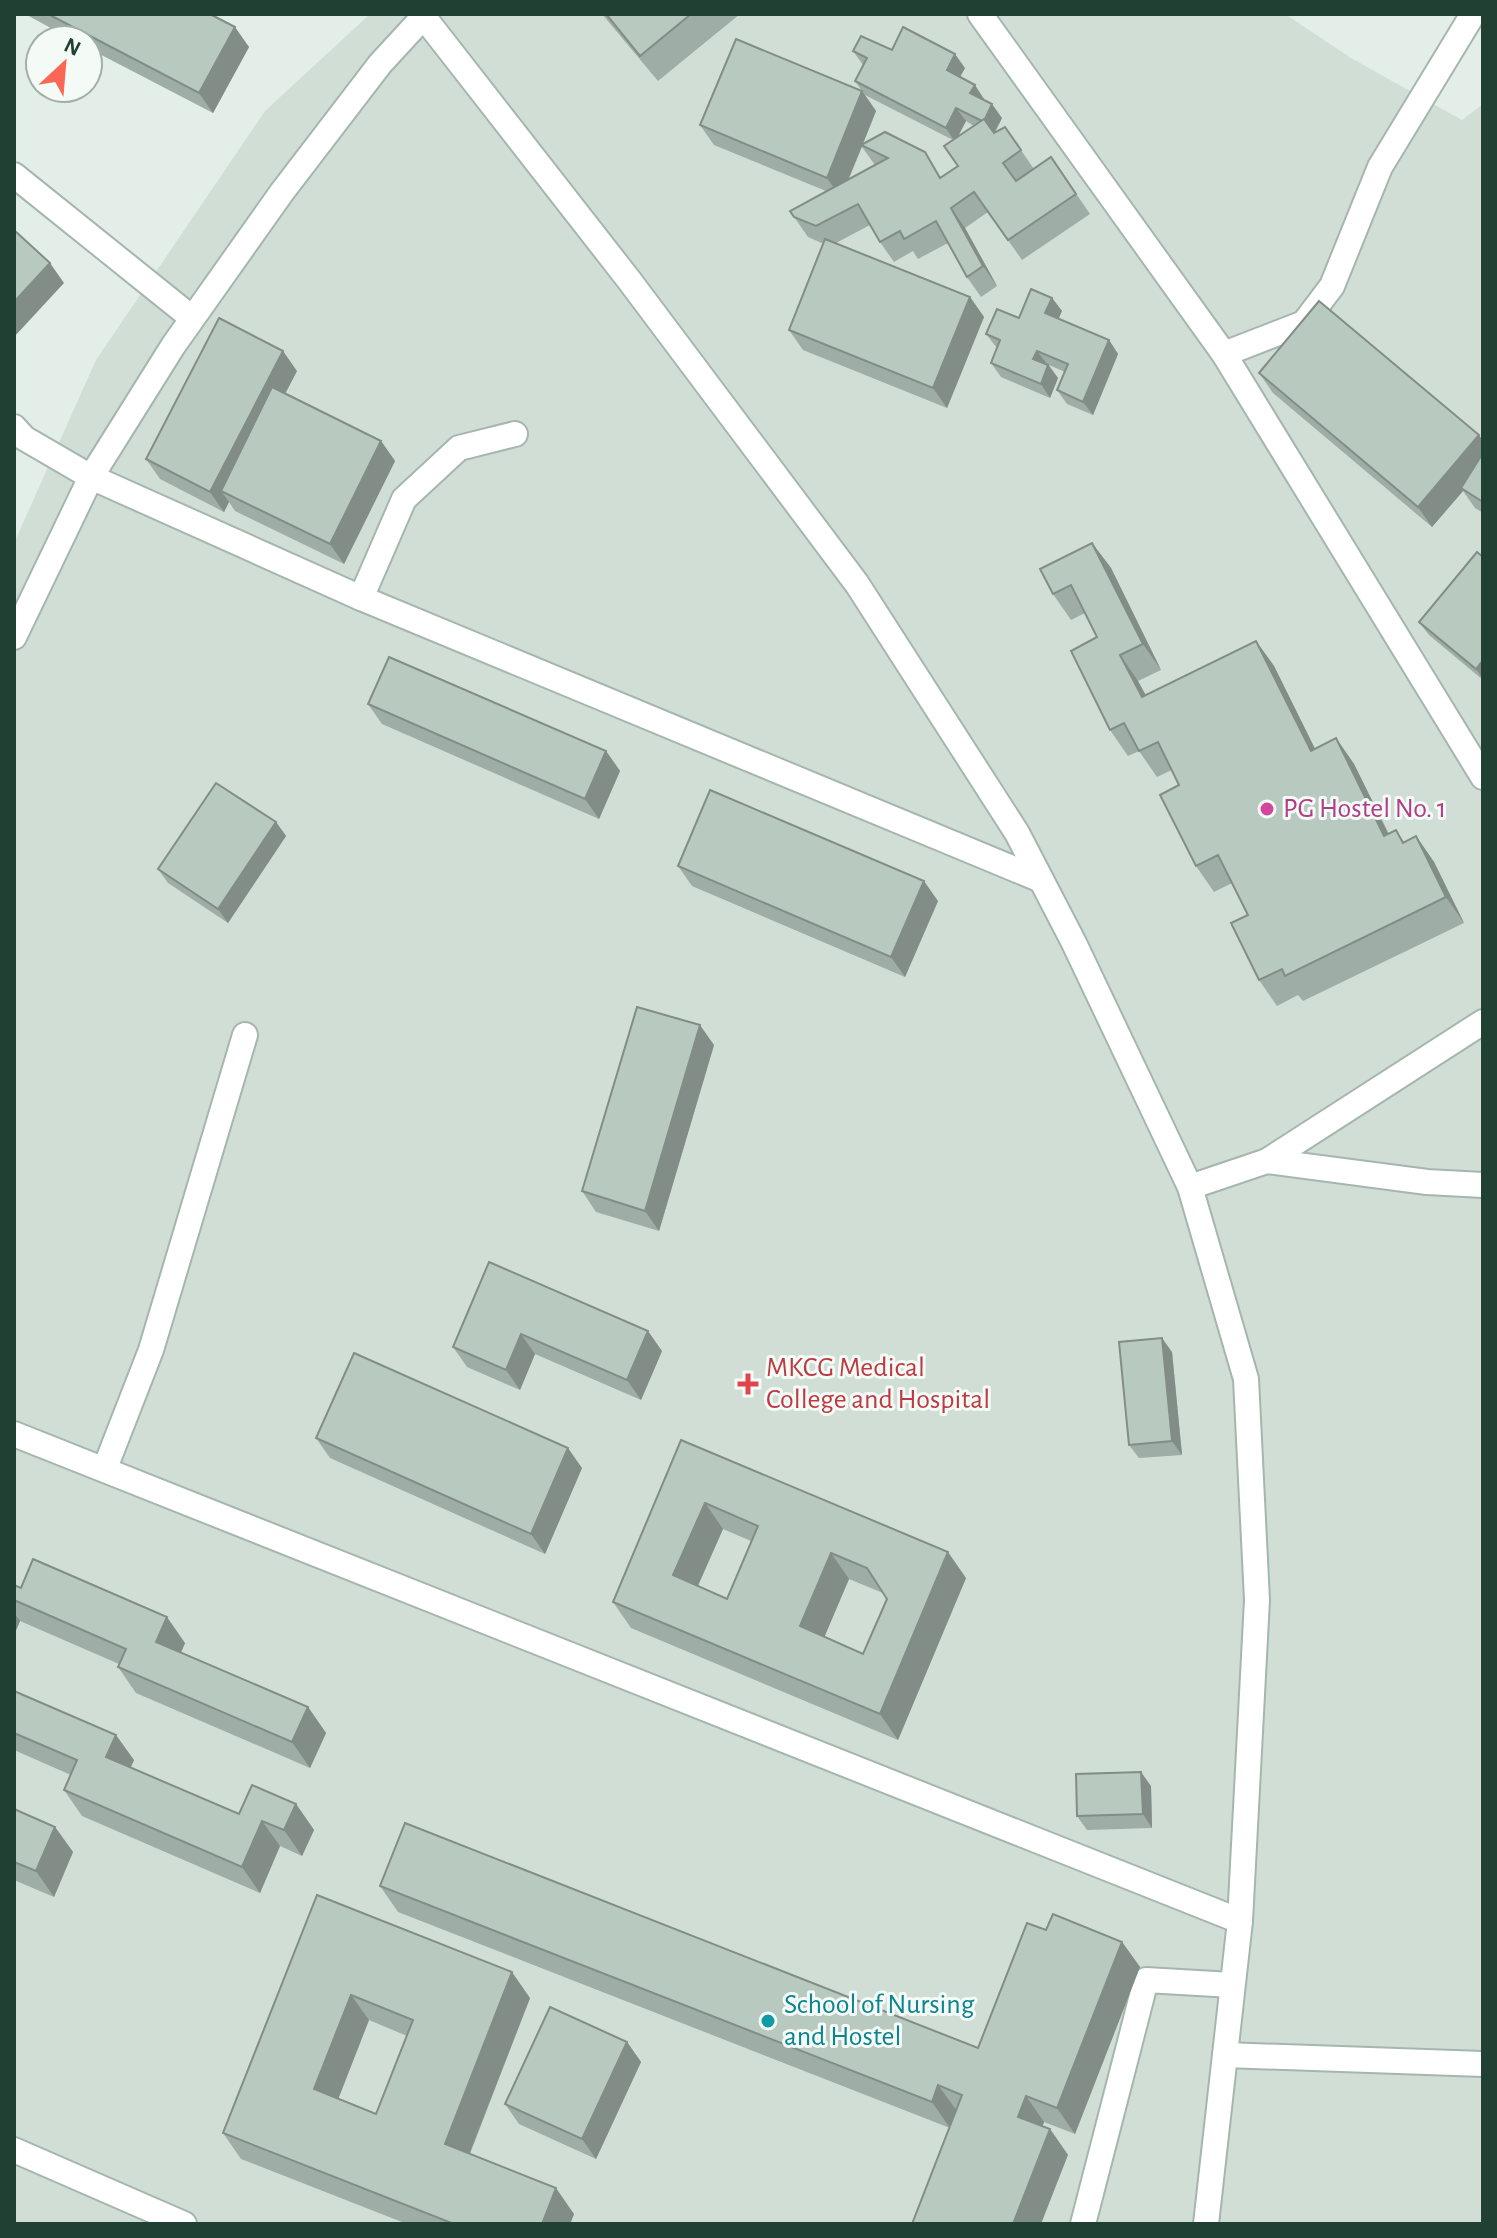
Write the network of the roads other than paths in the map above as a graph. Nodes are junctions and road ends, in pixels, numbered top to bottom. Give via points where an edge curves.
1 (980, 14) edge
2 (423, 15) edge
3 (1469, 21) edge
4 (14, 175) edge
5 (192, 318) junction
6 (1224, 354) junction
7 (14, 427) edge
8 (515, 434) dead end
9 (91, 477) junction
10 (361, 598) junction
11 (14, 637) edge
12 (1483, 777) edge
13 (1041, 880) junction
14 (1483, 1022) edge
15 (245, 1035) dead end
16 (1267, 1161) junction
17 (1483, 1185) edge
18 (1190, 1187) junction
19 (14, 1434) edge
20 (105, 1468) junction
21 (1240, 1921) junction
22 (1232, 1985) junction
23 (1225, 2055) junction
24 (1483, 2064) edge
25 (14, 2150) edge
26 (184, 2224) edge
27 (1083, 2224) edge
28 (1206, 2224) edge

1 - 6 street
2 - 5 street via 380,64
2 - 13 street via 857,584 987,784
3 - 6 street via 1380,167 1332,286 1304,323
4 - 5 street
5 - 9 street
6 - 12 street
7 - 9 street
8 - 10 street via 459,448 404,499
9 - 10 street
9 - 11 street
10 - 13 street
13 - 18 street
14 - 16 street
15 - 20 street via 151,1350
16 - 17 street
16 - 18 street
18 - 21 street via 1246,1379 1257,1600
19 - 20 street
20 - 21 street
21 - 22 street
22 - 23 street
22 - 27 street via 1146,1980
23 - 24 street
23 - 28 street
25 - 26 street

